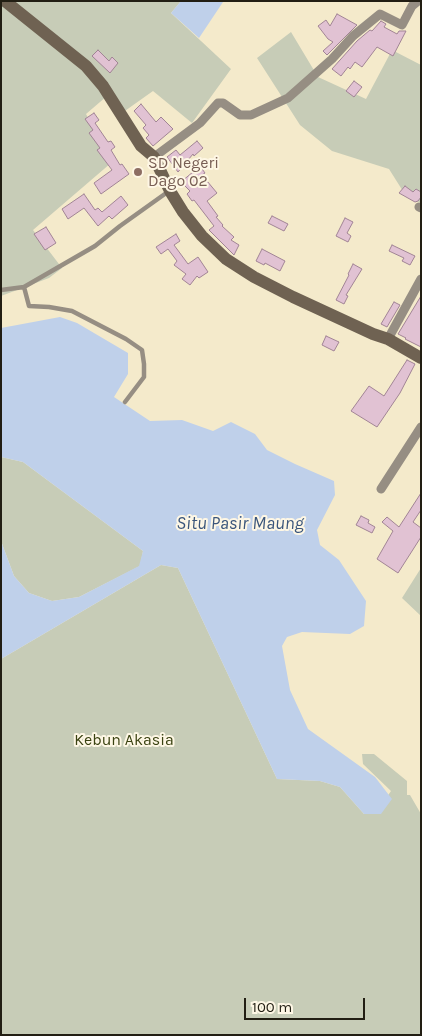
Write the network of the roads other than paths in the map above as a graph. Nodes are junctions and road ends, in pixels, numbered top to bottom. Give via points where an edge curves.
1 (5, 1) edge
2 (418, 1) edge
3 (154, 157) junction
4 (170, 191) junction
5 (421, 279) edge
6 (24, 287) junction
7 (1, 290) edge
8 (388, 339) junction
9 (421, 358) edge
10 (124, 402) dead end
11 (421, 427) edge
12 (381, 489) dead end

1 - 3 street via 86,66 141,146
2 - 3 street via 402,25 380,14 288,98 251,115 240,115 218,103 200,123
3 - 4 street
4 - 6 lane via 95,246
4 - 8 street via 202,236 226,259 293,298
5 - 8 street
6 - 7 lane
6 - 10 lane via 29,306 72,311 142,350 144,377
8 - 9 street
11 - 12 street

